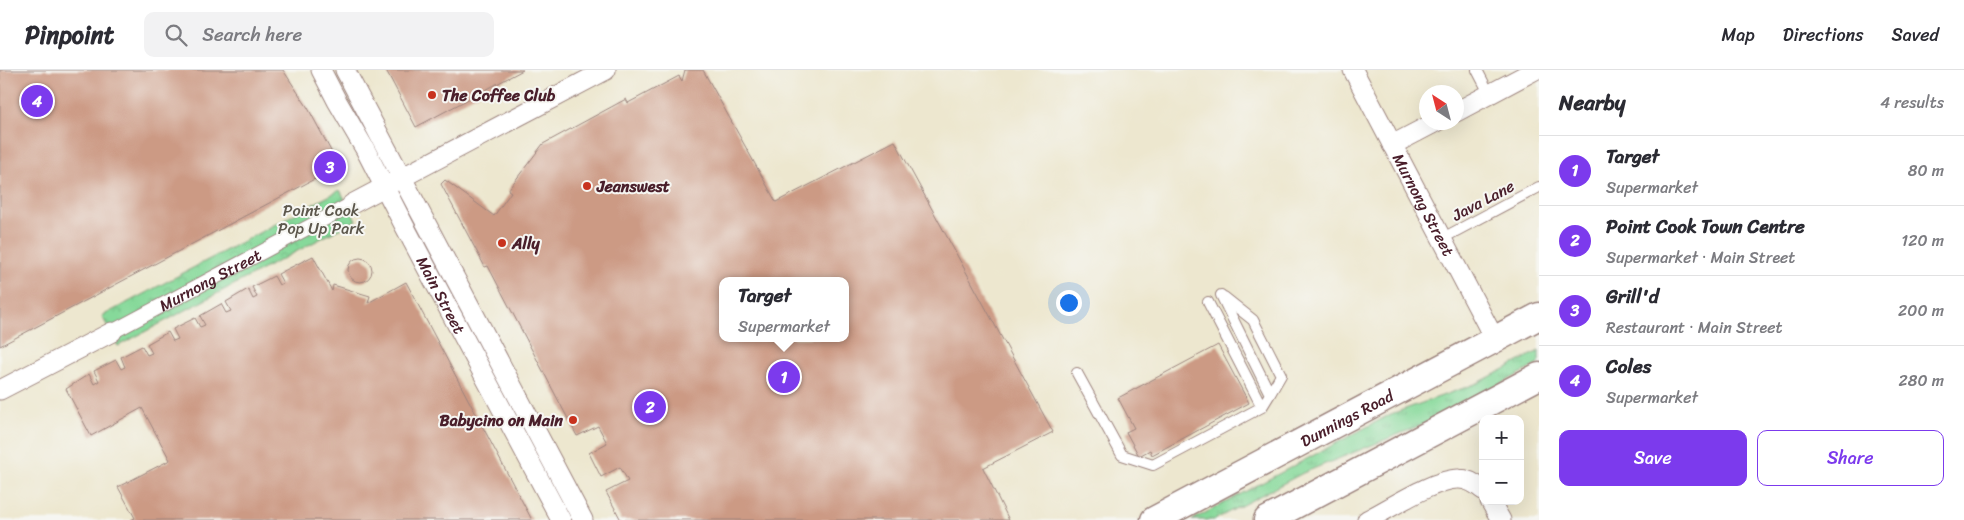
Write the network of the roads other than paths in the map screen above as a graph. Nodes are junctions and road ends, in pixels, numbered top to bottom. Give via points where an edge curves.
1 (322, 70) edge
2 (345, 70) edge
3 (606, 70) edge
4 (1352, 70) edge
5 (1477, 70) edge
6 (1535, 70) edge
7 (1490, 94) junction
8 (1464, 108) edge
9 (1421, 130) edge
10 (1392, 145) junction
11 (402, 177) junction
12 (384, 186) junction
13 (1539, 187) edge
14 (352, 204) joint
15 (1441, 239) junction
16 (1208, 302) dead end
17 (1539, 316) edge
18 (112, 332) joint
19 (1495, 340) junction
20 (1078, 373) dead end
21 (1539, 376) edge
22 (0, 390) edge
23 (1270, 394) junction
24 (1262, 407) junction
25 (1479, 487) edge
26 (1492, 505) edge
27 (561, 520) edge
28 (583, 520) edge
29 (1154, 520) edge
30 (1267, 520) edge
31 (1367, 520) edge
32 (1500, 520) edge

1 - 12 street, Main Street
2 - 11 street, Main Street
3 - 11 street, Murnong Street
4 - 10 street, Murnong Street
5 - 7 lane
6 - 7 street
7 - 8 street
9 - 10 street
10 - 15 street, Murnong Street
11 - 12 street, Murnong Street
11 - 28 street, Main Street
12 - 14 street, Murnong Street
12 - 27 street, Main Street
13 - 15 lane, Java Lane
14 - 18 street, Murnong Street
15 - 19 street, Murnong Street
16 - 24 lane
17 - 19 main road, Dunnings Road
18 - 22 street, Murnong Street
19 - 29 main road, Dunnings Road
20 - 24 lane via 1122,456 1153,465
21 - 30 main road
23 - 23 lane via 1221,295 1253,320 1281,375
23 - 24 lane
25 - 31 street via 1460,479 1442,482
26 - 32 street

